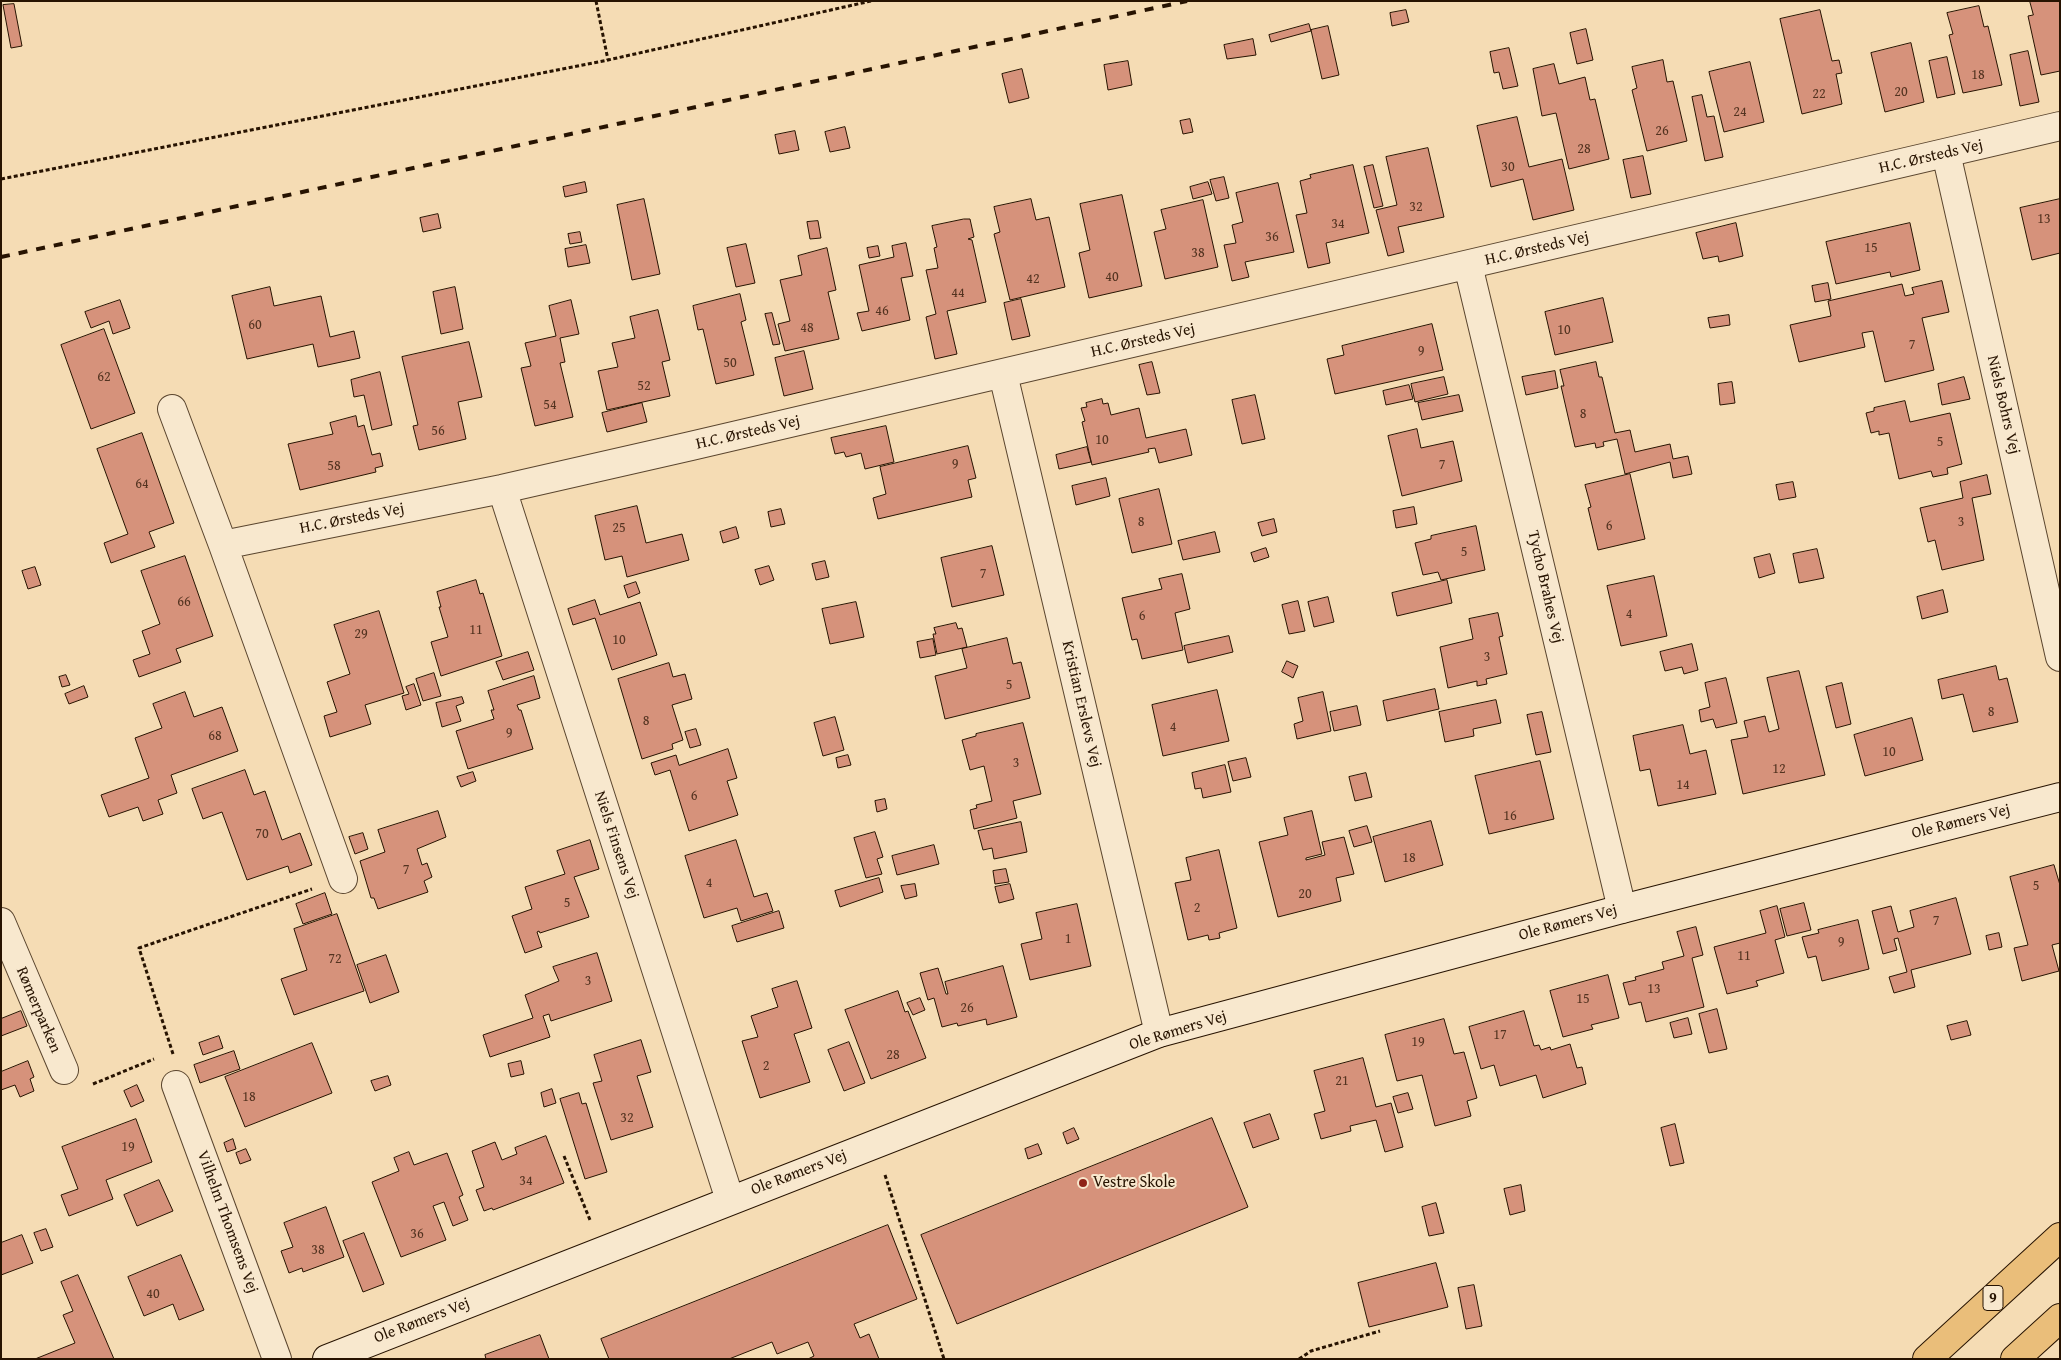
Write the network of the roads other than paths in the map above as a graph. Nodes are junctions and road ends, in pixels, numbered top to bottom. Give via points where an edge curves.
1 (2060, 126) edge
2 (1946, 153) junction
3 (1468, 265) junction
4 (1003, 374) junction
5 (172, 409) dead end
6 (502, 489) junction
7 (223, 546) junction
8 (2060, 657) edge
9 (2060, 797) edge
10 (343, 879) road end
11 (1622, 909) junction
12 (1, 922) edge
13 (1159, 1034) junction
14 (64, 1070) road end
15 (176, 1085) road end
16 (730, 1200) junction
17 (2060, 1237) edge
18 (2060, 1318) edge
19 (277, 1359) edge
20 (327, 1359) edge
21 (1926, 1359) edge
22 (2015, 1359) edge

1 - 2 street, H.C. Ørsteds Vej
2 - 3 street, H.C. Ørsteds Vej
2 - 8 street, Niels Bohrs Vej
3 - 4 street, H.C. Ørsteds Vej
3 - 11 street, Tycho Brahes Vej
4 - 6 street, H.C. Ørsteds Vej
4 - 13 street, Kristian Erslevs Vej
5 - 7 street
6 - 7 street, H.C. Ørsteds Vej
6 - 16 street, Niels Finsens Vej
7 - 10 street
9 - 11 street, Ole Rømers Vej
11 - 13 street, Ole Rømers Vej
12 - 14 street, Rømerparken
13 - 16 street, Ole Rømers Vej
15 - 19 street, Vilhelm Thomsens Vej
16 - 20 street, Ole Rømers Vej
17 - 21 main road, 9
18 - 22 main road

